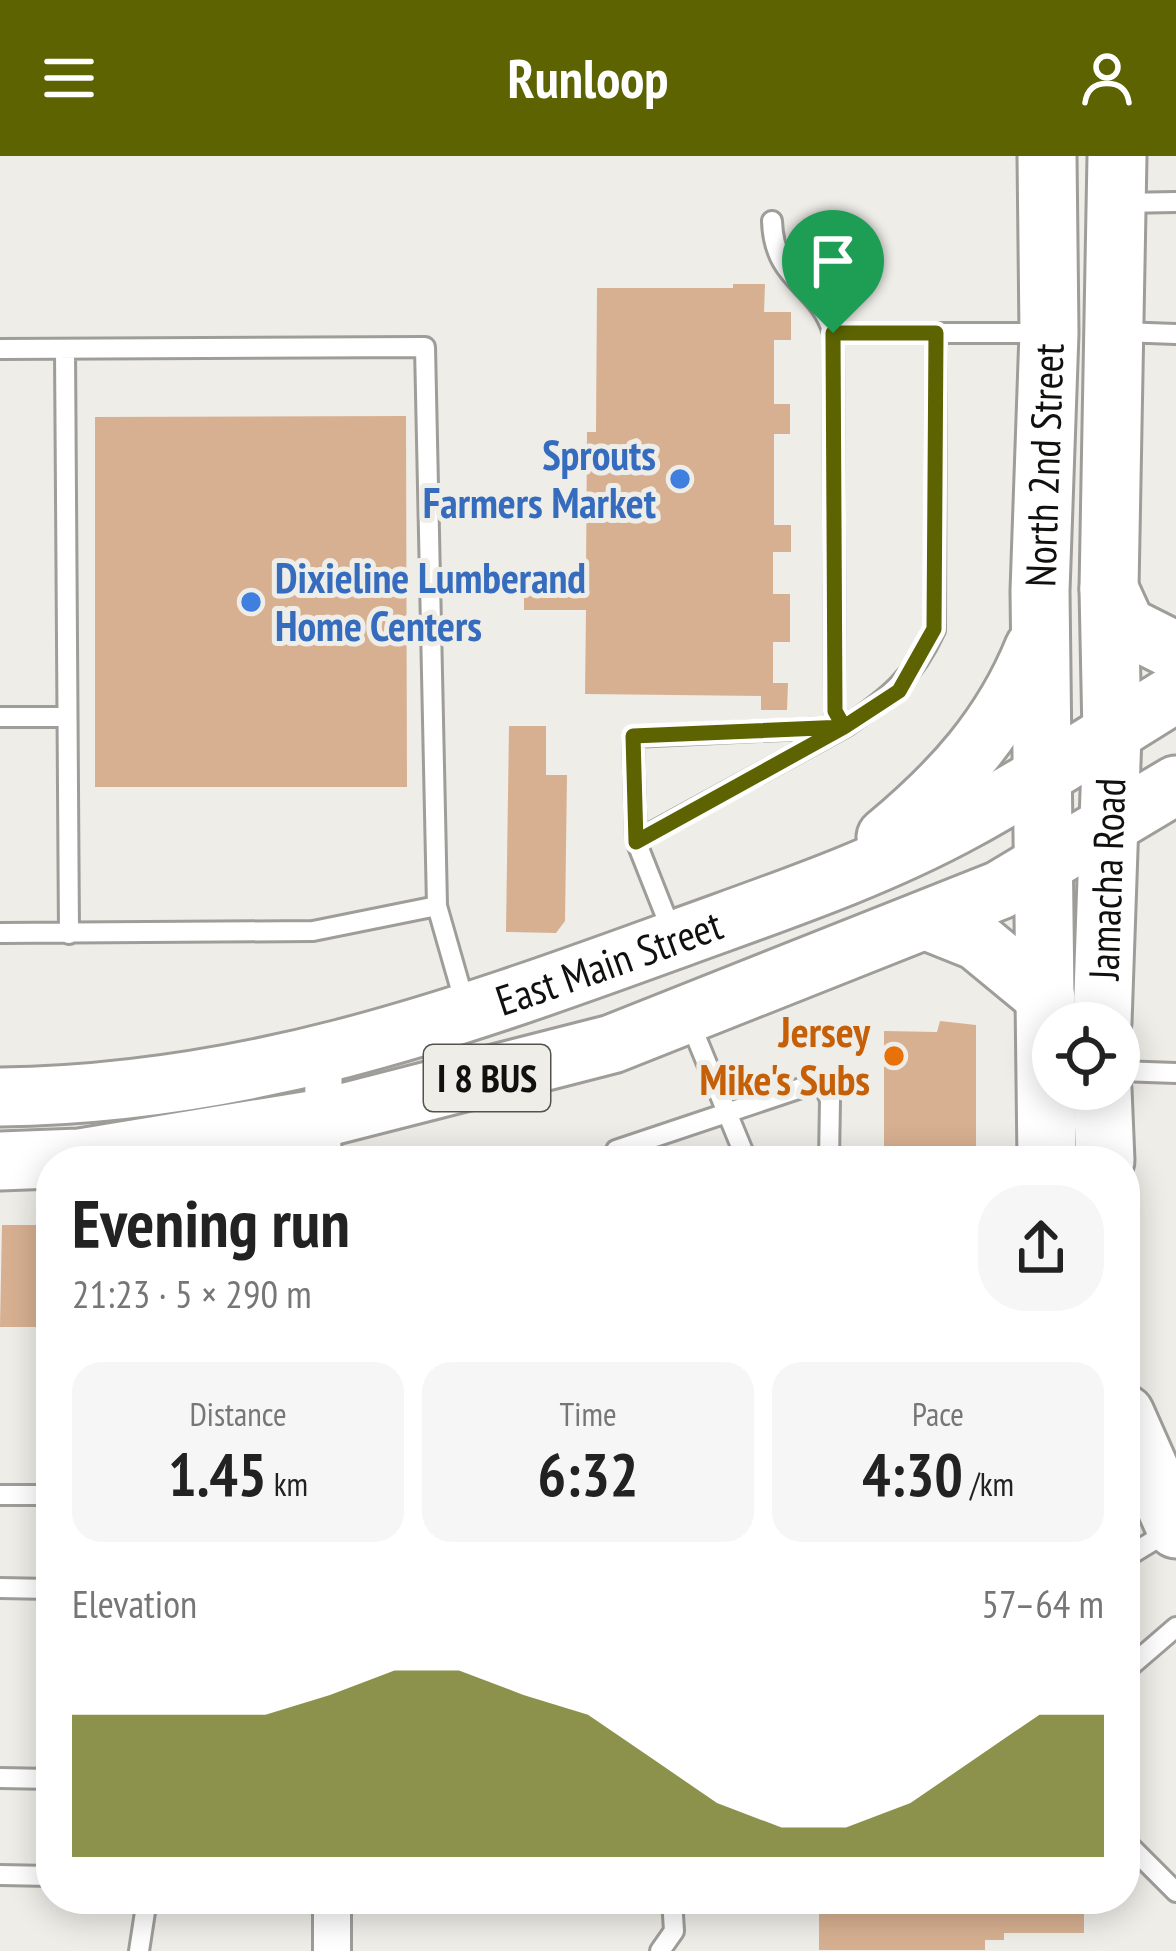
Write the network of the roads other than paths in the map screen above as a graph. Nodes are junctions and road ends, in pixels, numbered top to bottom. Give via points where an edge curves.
1 (1048, 156) edge
2 (1118, 180) edge
3 (1176, 202) edge
4 (772, 221) dead end
5 (1118, 332) junction
6 (833, 333) junction
7 (936, 333) junction
8 (1049, 333) junction
9 (1176, 334) edge
10 (0, 349) edge
11 (65, 349) junction
12 (1109, 589) junction
13 (1041, 630) junction
14 (1176, 651) edge
15 (1176, 693) edge
16 (0, 717) edge
17 (67, 717) junction
18 (844, 727) junction
19 (1112, 734) junction
20 (1042, 776) junction
21 (1176, 785) edge
22 (1110, 826) junction
23 (636, 842) junction
24 (1045, 864) junction
25 (837, 878) junction
26 (437, 906) junction
27 (927, 921) junction
28 (0, 933) edge
29 (68, 934) junction
30 (675, 939) junction
31 (1046, 998) junction
32 (1103, 1002) edge
33 (467, 1013) junction
34 (687, 1016) junction
35 (325, 1055) junction
36 (1140, 1071) edge
37 (1176, 1073) edge
38 (0, 1097) edge
39 (1103, 1110) edge
40 (728, 1112) junction
41 (323, 1140) edge
42 (242, 1146) edge
43 (628, 1146) edge
44 (741, 1146) edge
45 (830, 1146) edge
46 (1047, 1146) edge
47 (1104, 1146) edge
48 (36, 1160) edge
49 (0, 1161) edge
50 (1140, 1448) edge
51 (0, 1496) edge
52 (36, 1496) edge
53 (1176, 1528) edge
54 (1140, 1549) edge
55 (0, 1588) edge
56 (36, 1588) edge
57 (1176, 1627) edge
58 (1140, 1658) edge
59 (0, 1778) edge
60 (36, 1779) edge
61 (1140, 1856) edge
62 (0, 1875) edge
63 (36, 1876) edge
64 (1176, 1892) edge
65 (145, 1914) edge
66 (332, 1914) edge
67 (673, 1914) edge
68 (139, 1951) edge
69 (332, 1951) edge
70 (660, 1951) edge

1 - 8 main road, North 2nd Street
2 - 3 lane
2 - 5 main road, North 2nd Street
4 - 6 lane via 778,261 827,311
5 - 9 lane
5 - 12 main road, North 2nd Street
6 - 7 lane
6 - 18 lane via 835,711
7 - 8 lane
7 - 18 lane via 934,629 899,691
8 - 13 main road, North 2nd Street
10 - 11 lane
11 - 17 lane
11 - 26 lane via 424,347
12 - 14 main road via 1126,626
12 - 19 main road, North 2nd Street
13 - 20 main road, North 2nd Street
13 - 25 main road via 1017,691 979,748
15 - 19 main road, East Main Street / I 8 BUS
16 - 17 lane
17 - 29 lane
18 - 23 lane
18 - 23 lane via 633,736
19 - 20 main road, East Main Street / I 8 BUS
19 - 22 main road, Jamacha Road
20 - 24 main road, Jamacha Road
20 - 25 main road, East Main Street / I 8 BUS
21 - 22 main road, East Main Street / I 8 BUS
22 - 24 main road, East Main Street / I 8 BUS
22 - 32 main road, Jamacha Road
23 - 30 lane
24 - 27 main road, East Main Street / I 8 BUS
24 - 31 main road, Jamacha Road
25 - 30 main road, East Main Street / I 8 BUS
26 - 29 lane via 314,932
26 - 33 lane
27 - 31 main road via 977,940
27 - 34 main road, East Main Street / I 8 BUS
28 - 29 lane
30 - 33 main road, East Main Street / I 8 BUS
31 - 46 main road, Jamacha Road
33 - 35 main road, East Main Street / I 8 BUS
34 - 40 lane
34 - 41 main road, East Main Street / I 8 BUS
35 - 38 main road, East Main Street / I 8 BUS via 181,1082
35 - 41 street
36 - 37 lane
39 - 47 main road
40 - 43 lane
40 - 44 lane
40 - 45 lane via 822,1081
41 - 42 main road, East Main Street / I 8 BUS
48 - 49 main road, East Main Street / I 8 BUS
50 - 53 main road
51 - 52 lane
53 - 54 lane
55 - 56 lane
57 - 58 lane
59 - 60 lane
61 - 64 lane
62 - 63 lane
65 - 68 lane
66 - 69 street
67 - 70 lane via 674,1931

